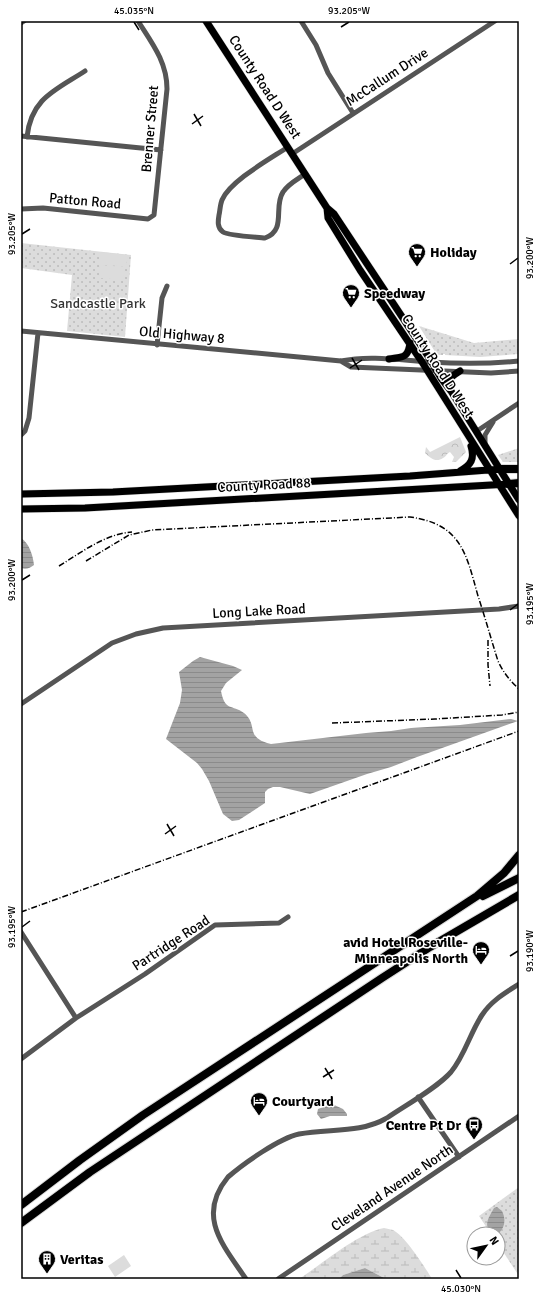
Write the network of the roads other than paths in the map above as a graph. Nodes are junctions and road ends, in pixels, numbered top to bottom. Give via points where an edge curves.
1 (24, 21) edge
2 (138, 21) edge
3 (206, 21) edge
4 (301, 21) edge
5 (494, 21) edge
6 (21, 23) edge
7 (85, 71) dead end
8 (354, 113) junction
9 (21, 136) edge
10 (27, 137) junction
11 (288, 147) junction
12 (161, 150) junction
13 (292, 154) junction
14 (305, 174) junction
15 (327, 208) junction
16 (21, 209) edge
17 (148, 219) joint
18 (167, 286) dead end
19 (21, 331) edge
20 (38, 333) junction
21 (410, 343) junction
22 (157, 344) junction
23 (389, 359) junction
24 (340, 361) junction
25 (519, 361) edge
26 (422, 362) junction
27 (432, 362) junction
28 (428, 370) junction
29 (437, 370) junction
30 (460, 371) junction
31 (519, 371) edge
32 (451, 391) junction
33 (519, 403) edge
34 (497, 418) junction
35 (477, 431) junction
36 (21, 435) edge
37 (469, 438) junction
38 (485, 445) junction
39 (501, 469) junction
40 (519, 469) edge
41 (489, 470) junction
42 (458, 472) junction
43 (519, 483) edge
44 (509, 484) junction
45 (499, 485) junction
46 (21, 494) edge
47 (519, 500) edge
48 (21, 509) edge
49 (519, 516) edge
50 (519, 606) edge
51 (21, 704) edge
52 (519, 855) edge
53 (519, 878) edge
54 (519, 896) edge
55 (519, 900) edge
56 (460, 907) junction
57 (288, 917) dead end
58 (470, 923) junction
59 (21, 932) edge
60 (519, 984) edge
61 (76, 1018) junction
62 (21, 1059) edge
63 (418, 1097) junction
64 (519, 1116) edge
65 (459, 1157) junction
66 (21, 1205) edge
67 (21, 1223) edge
68 (246, 1279) edge
69 (278, 1279) edge

1 - 6 street
2 - 12 street, Brenner Street via 161,58 166,74
3 - 11 main road, County Road D West
4 - 8 street via 316,44 328,73
5 - 8 street, McCallum Drive
7 - 10 street via 40,103 31,117
8 - 13 street, McCallum Drive
9 - 10 street
10 - 12 street
11 - 13 main road, County Road D West
11 - 14 street via 241,178 230,189 222,201 219,228 230,234 265,238 271,236 277,227 283,192
12 - 17 street, Brenner Street via 155,212
13 - 14 main road, County Road D West
14 - 15 main road, County Road D West
15 - 21 main road, County Road D West via 328,218 381,303
15 - 27 main road, County Road D West via 334,214
16 - 17 street, Patton Road via 43,208
18 - 22 street via 162,298
19 - 20 street, Old Highway 8
20 - 22 street, Old Highway 8
20 - 36 street via 29,418
21 - 23 main road via 405,356
21 - 26 main road, County Road D West
22 - 24 street, Old Highway 8
23 - 24 street, Old Highway 8 via 352,358
23 - 26 street, Old Highway 8
24 - 28 street, Old Highway 8 via 351,367
25 - 27 street, Old Highway 8 via 487,364
26 - 27 street, Old Highway 8
26 - 28 main road, County Road D West
27 - 29 main road, County Road D West
28 - 29 street, Old Highway 8
28 - 37 main road, County Road D West
29 - 30 street, Old Highway 8
29 - 32 main road, County Road D West
30 - 31 street, Old Highway 8
30 - 32 main road via 450,379
32 - 35 main road, County Road D West
33 - 34 street
34 - 35 street
34 - 38 street via 485,435
35 - 38 main road, County Road D West
37 - 41 main road, County Road D West
37 - 42 main road via 473,460
38 - 39 main road, County Road D West
39 - 40 highway
39 - 41 main road, County Road 88
39 - 44 main road, County Road D West
41 - 42 main road, County Road 88
41 - 45 main road, County Road D West
42 - 46 main road, County Road 88 via 113,492
43 - 44 highway
44 - 45 main road, County Road 88
44 - 47 main road, County Road D West
45 - 48 main road, County Road 88 via 85,508
45 - 49 main road, County Road D West
50 - 51 street, Long Lake Road via 148,630 112,643
52 - 56 highway via 491,885
53 - 56 highway
54 - 58 highway
55 - 58 highway
56 - 66 highway via 143,1115
57 - 61 street, Partridge Road via 279,923 215,925
58 - 67 highway via 394,970 114,1156
59 - 61 street
60 - 63 street via 487,1008 452,1072
61 - 62 street
63 - 65 street
63 - 68 street via 371,1126 290,1137 275,1144 228,1177 216,1199 214,1224 219,1238
64 - 65 street, Cleveland Avenue North
65 - 69 street, Cleveland Avenue North

